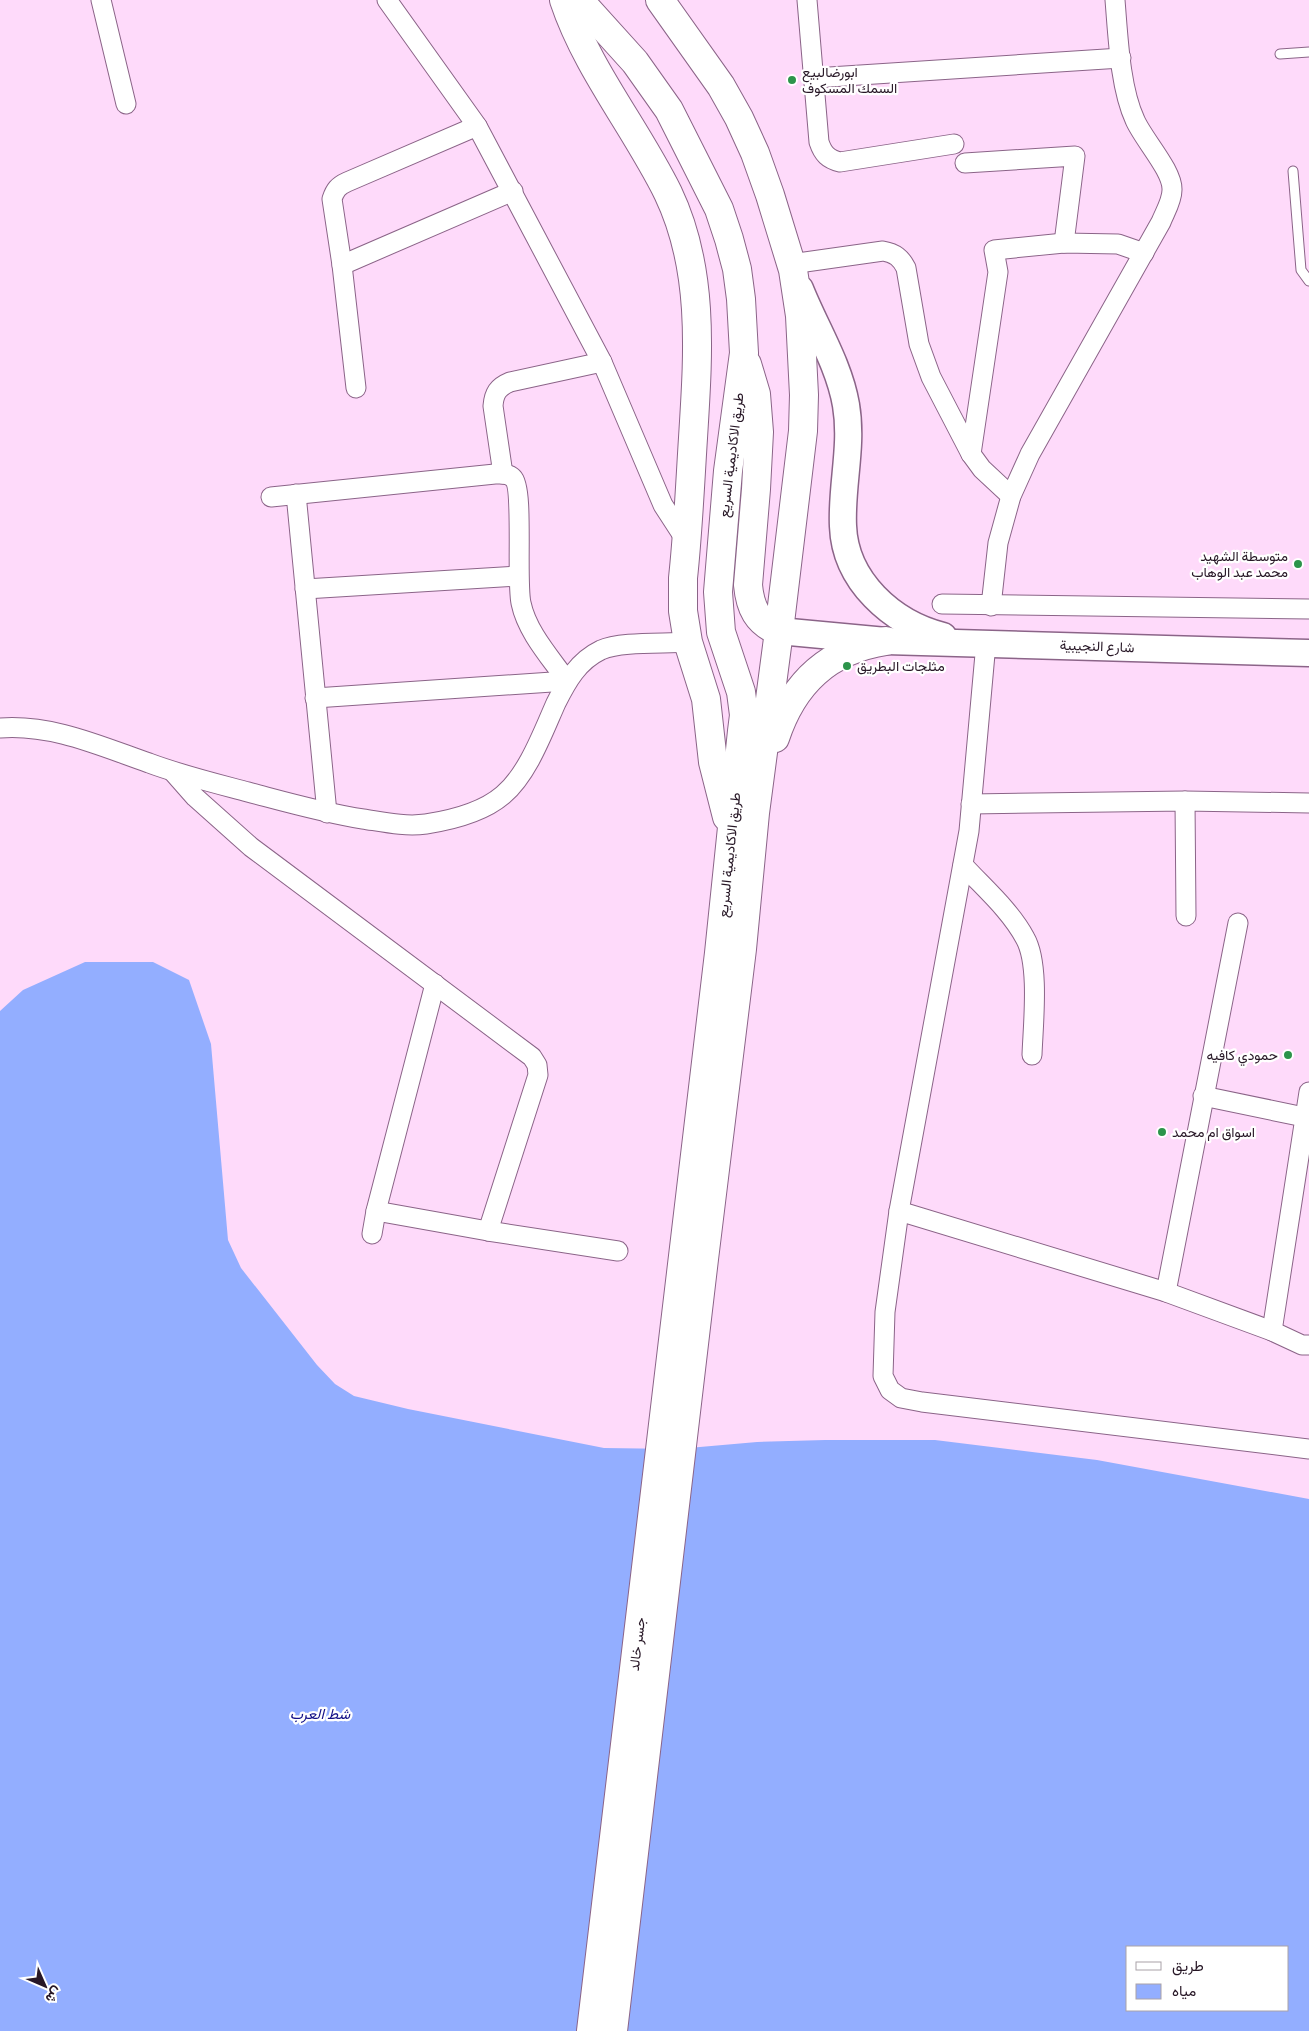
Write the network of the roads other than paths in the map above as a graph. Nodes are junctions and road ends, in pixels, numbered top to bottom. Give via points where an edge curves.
1 (101, 0) edge
2 (387, 0) edge
3 (564, 0) edge
4 (579, 0) edge
5 (660, 0) edge
6 (807, 0) edge
7 (1115, 0) edge
8 (1309, 52) edge
9 (1280, 54) dead end
10 (1121, 58) junction
11 (814, 78) junction
12 (126, 104) dead end
13 (477, 126) junction
14 (954, 144) dead end
15 (965, 163) dead end
16 (1293, 171) dead end
17 (513, 191) junction
18 (1064, 243) junction
19 (1144, 253) junction
20 (342, 265) junction
21 (792, 267) junction
22 (1309, 281) edge
23 (744, 353) junction
24 (602, 362) junction
25 (356, 388) dead end
26 (971, 454) junction
27 (503, 474) junction
28 (296, 494) junction
29 (1011, 496) junction
30 (271, 497) dead end
31 (687, 542) junction
32 (518, 576) junction
33 (305, 589) junction
34 (942, 604) dead end
35 (990, 606) junction
36 (1309, 609) edge
37 (779, 631) junction
38 (886, 641) junction
39 (688, 642) junction
40 (981, 643) junction
41 (1309, 653) edge
42 (567, 681) junction
43 (315, 698) junction
44 (0, 728) edge
45 (173, 772) junction
46 (759, 790) junction
47 (1186, 801) junction
48 (1309, 803) edge
49 (971, 804) junction
50 (327, 813) junction
51 (732, 830) junction
52 (962, 866) junction
53 (1186, 916) dead end
54 (1238, 923) dead end
55 (731, 951) junction
56 (435, 984) junction
57 (1032, 1055) dead end
58 (1309, 1092) edge
59 (1203, 1096) junction
60 (1304, 1117) junction
61 (899, 1210) junction
62 (376, 1211) junction
63 (488, 1231) junction
64 (372, 1234) dead end
65 (618, 1251) dead end
66 (694, 1258) junction
67 (1166, 1292) junction
68 (1272, 1331) junction
69 (1309, 1345) edge
70 (1309, 1449) edge
71 (591, 2031) edge
72 (613, 2031) edge

1 - 12 street
2 - 13 street
3 - 31 highway via 595,66 668,194 689,254 697,318 697,372
4 - 23 highway, طريق الاكاديمية السريع via 652,85 683,135 706,181 730,239 737,268
5 - 21 highway, طريق الاكاديمية السريع via 706,63 740,118 770,195
6 - 11 street
7 - 10 street
8 - 9 lane
10 - 11 street
10 - 19 street via 1134,120 1168,174 1172,190 1161,222
11 - 14 street via 819,142 831,160 840,162
13 - 17 street
13 - 20 street via 340,186 334,192 332,199
15 - 18 street via 1075,156
16 - 22 lane via 1301,270
17 - 20 street
17 - 24 street
18 - 19 street via 1118,244
18 - 26 street via 994,250 998,272
19 - 29 street via 1030,454
20 - 25 street
21 - 26 street via 883,252 900,258 906,268 925,361
21 - 37 highway, طريق الاكاديمية السريع via 800,316 803,430
21 - 40 main road via 830,355 846,404 849,430 842,527 855,571 872,596 896,615 932,634
23 - 37 highway via 756,394 759,432 749,599 757,617
23 - 51 highway, طريق الاكاديمية السريع via 728,471 718,592 721,632 737,679 744,716
24 - 27 street via 510,382 497,391 494,406
24 - 31 street via 663,504
26 - 29 street
27 - 28 street
27 - 32 street via 513,477 517,486
28 - 30 street
28 - 33 street
29 - 35 street via 998,543
31 - 39 highway via 682,594
32 - 33 street
32 - 42 street via 520,601 530,628
33 - 43 street
34 - 35 street
35 - 36 street
37 - 38 main road, شارع النجيبية
37 - 46 highway, طريق الاكاديمية السريع
38 - 40 main road, شارع النجيبية
38 - 46 highway via 870,643 840,655 803,684 782,719
39 - 42 street via 603,649 589,657
39 - 51 highway via 706,699 713,762
40 - 41 main road, شارع النجيبية
40 - 49 street
42 - 43 street
42 - 50 street via 536,748 520,774 503,795 479,810 451,820 422,825
43 - 50 street
44 - 45 street via 62,733
45 - 50 street
45 - 56 street via 195,798 251,847
46 - 55 highway, طريق الاكاديمية السريع
47 - 48 street
47 - 49 street
47 - 53 street
49 - 52 street
51 - 55 highway, طريق الاكاديمية السريع
52 - 57 street via 1014,921 1032,954
52 - 61 street
54 - 59 street
55 - 66 highway
56 - 62 street
56 - 63 street via 532,1057 537,1065 536,1083
58 - 60 street
59 - 60 street
59 - 67 street
60 - 68 street
61 - 67 street
61 - 70 street via 885,1312 883,1376 890,1390 902,1398
62 - 63 street
62 - 64 street
63 - 65 street
66 - 71 highway, جسر خالد
66 - 72 highway, جسر خالد
67 - 68 street
68 - 69 street

